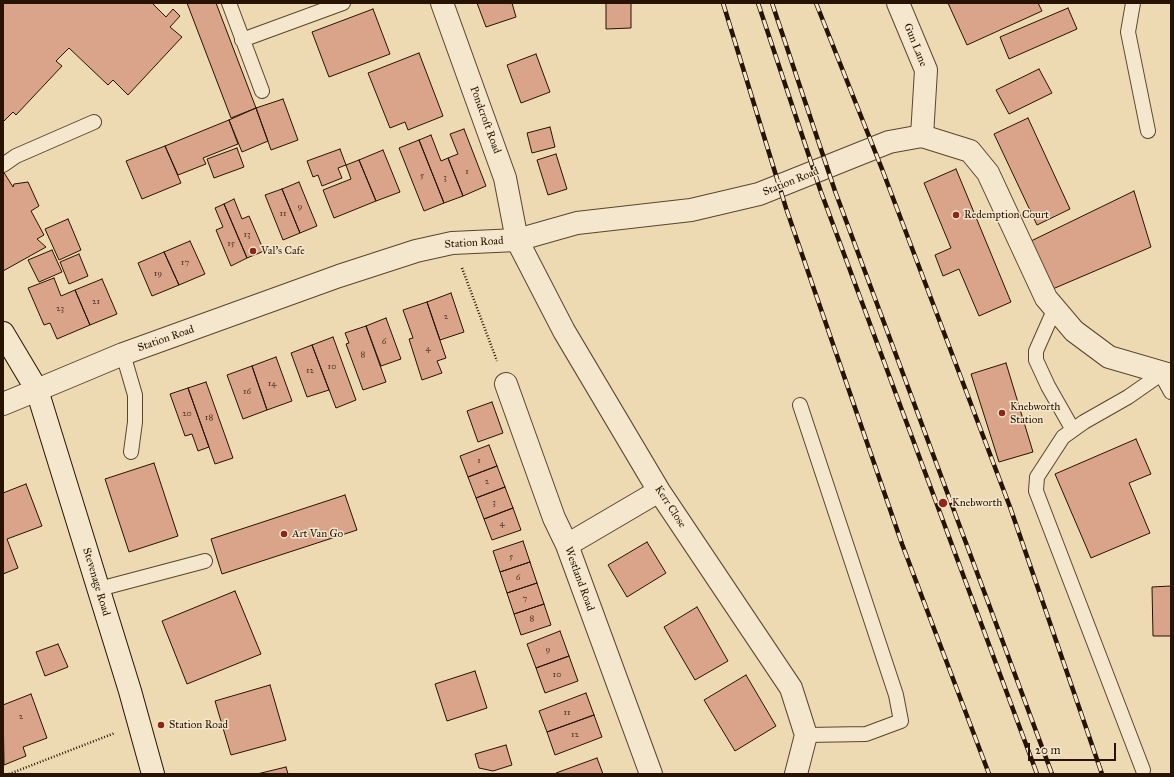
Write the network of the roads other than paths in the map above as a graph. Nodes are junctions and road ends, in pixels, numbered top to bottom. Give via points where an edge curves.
1 (229, 3) edge
2 (343, 3) edge
3 (442, 3) edge
4 (898, 3) edge
5 (1133, 3) edge
6 (242, 40) junction
7 (262, 91) dead end
8 (94, 122) dead end
9 (1148, 131) dead end
10 (922, 136) junction
11 (3, 165) edge
12 (517, 240) junction
13 (1055, 308) junction
14 (3, 333) edge
15 (123, 354) junction
16 (1168, 380) edge
17 (506, 384) road end
18 (37, 390) junction
19 (3, 404) edge
20 (800, 404) dead end
21 (1073, 430) junction
22 (131, 452) dead end
23 (659, 491) junction
24 (567, 545) junction
25 (205, 561) dead end
26 (99, 589) junction
27 (806, 735) junction
28 (1143, 770) dead end
29 (153, 774) edge
30 (651, 774) edge
31 (796, 774) edge

1 - 6 lane
2 - 6 lane
3 - 12 street, Pondcroft Road via 505,178
4 - 10 street, Gun Lane via 926,70
5 - 9 lane via 1128,32
6 - 7 lane
8 - 11 lane via 16,156
10 - 12 street, Station Road via 889,142 759,194 691,210 577,223
10 - 13 street via 970,150 988,173 1046,298
12 - 15 street, Station Road via 452,243 416,251
12 - 23 street, Kerr Close via 564,331
13 - 16 street via 1074,331 1109,357
13 - 21 lane via 1036,351 1036,360
14 - 18 street, Stevenage Road
15 - 18 street, Station Road
15 - 22 lane via 135,395
16 - 21 lane via 1128,397
17 - 24 street, Westland Road via 554,518
18 - 19 street, Station Road
18 - 26 street, Stevenage Road
20 - 27 lane via 896,695 900,722 866,734
21 - 28 lane via 1063,437 1037,477 1036,490
23 - 24 street
23 - 27 street, Kerr Close via 791,688
24 - 30 street, Westland Road
25 - 26 lane
26 - 29 street, Stevenage Road
27 - 31 street

